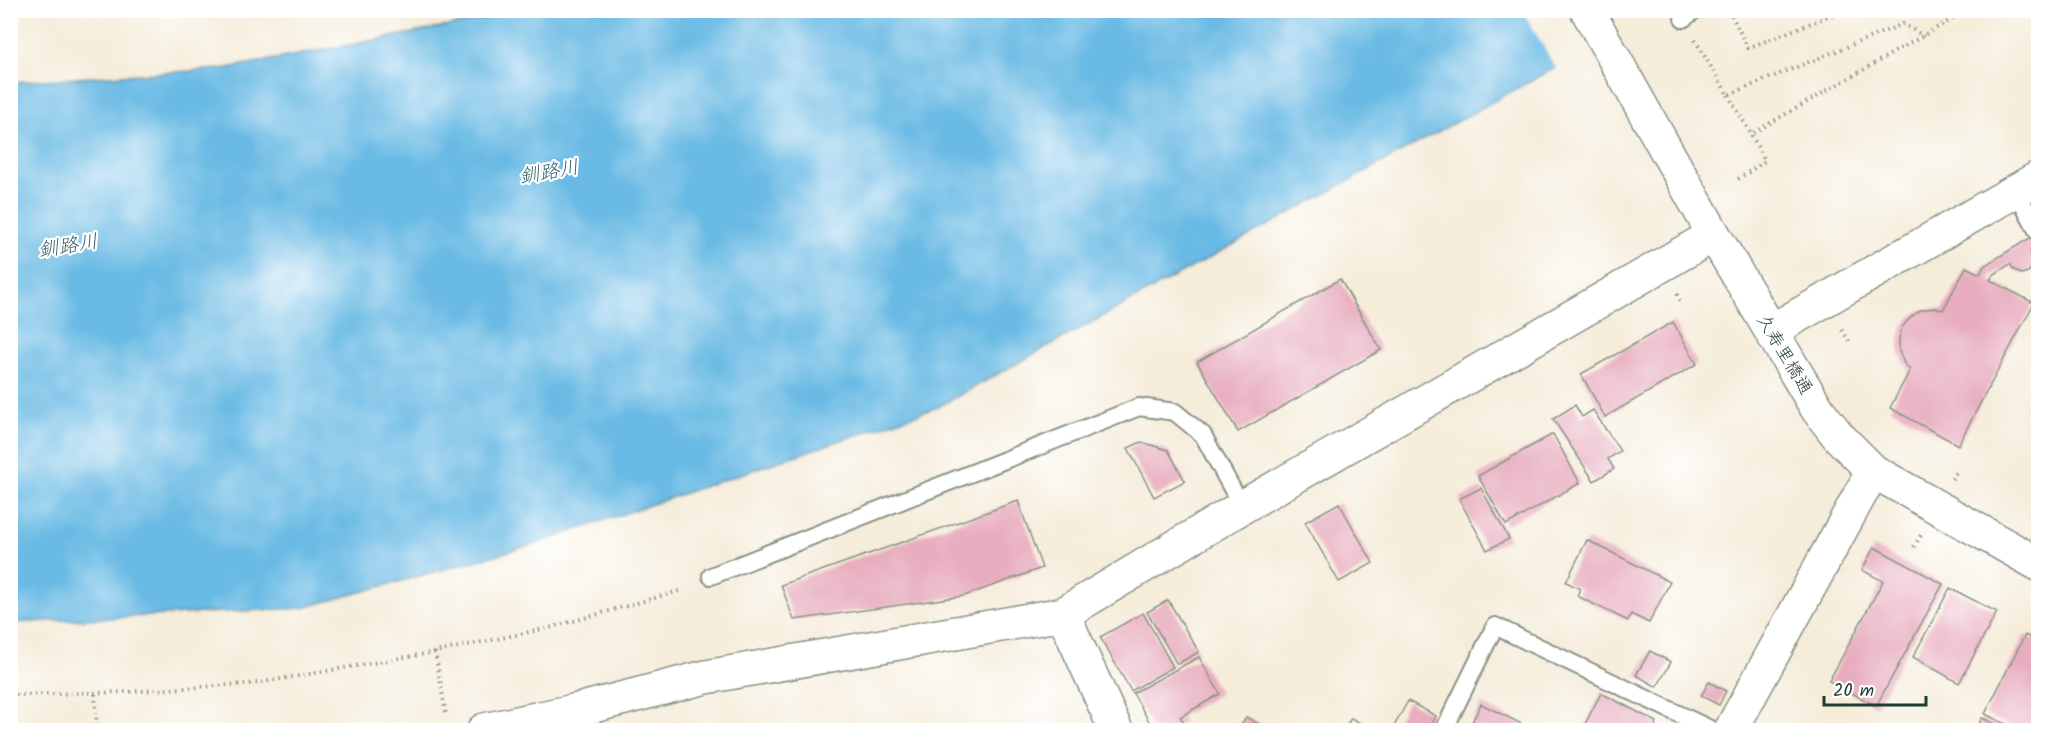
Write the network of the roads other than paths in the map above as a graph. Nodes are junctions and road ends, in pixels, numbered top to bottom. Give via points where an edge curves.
1 (1587, 10) edge
2 (2027, 184) edge
3 (2038, 232) edge
4 (1714, 235) junction
5 (1771, 330) junction
6 (1874, 471) junction
7 (1242, 507) junction
8 (2038, 564) edge
9 (711, 576) dead end
10 (1064, 614) junction
11 (575, 721) edge
12 (484, 730) edge
13 (1116, 730) edge
14 (1444, 730) edge
15 (1712, 730) edge
16 (1731, 730) edge

1 - 4 street, 久寿里橋通
2 - 3 lane
2 - 5 street
4 - 5 street, 久寿里橋通
4 - 7 street
5 - 6 street, 久寿里橋通 via 1818,410
6 - 8 street, 久寿里橋通
6 - 16 street
7 - 9 lane via 1203,435 1175,412 1139,406
7 - 10 street
10 - 11 street via 706,677
10 - 13 street
11 - 12 street
14 - 15 lane via 1495,626

